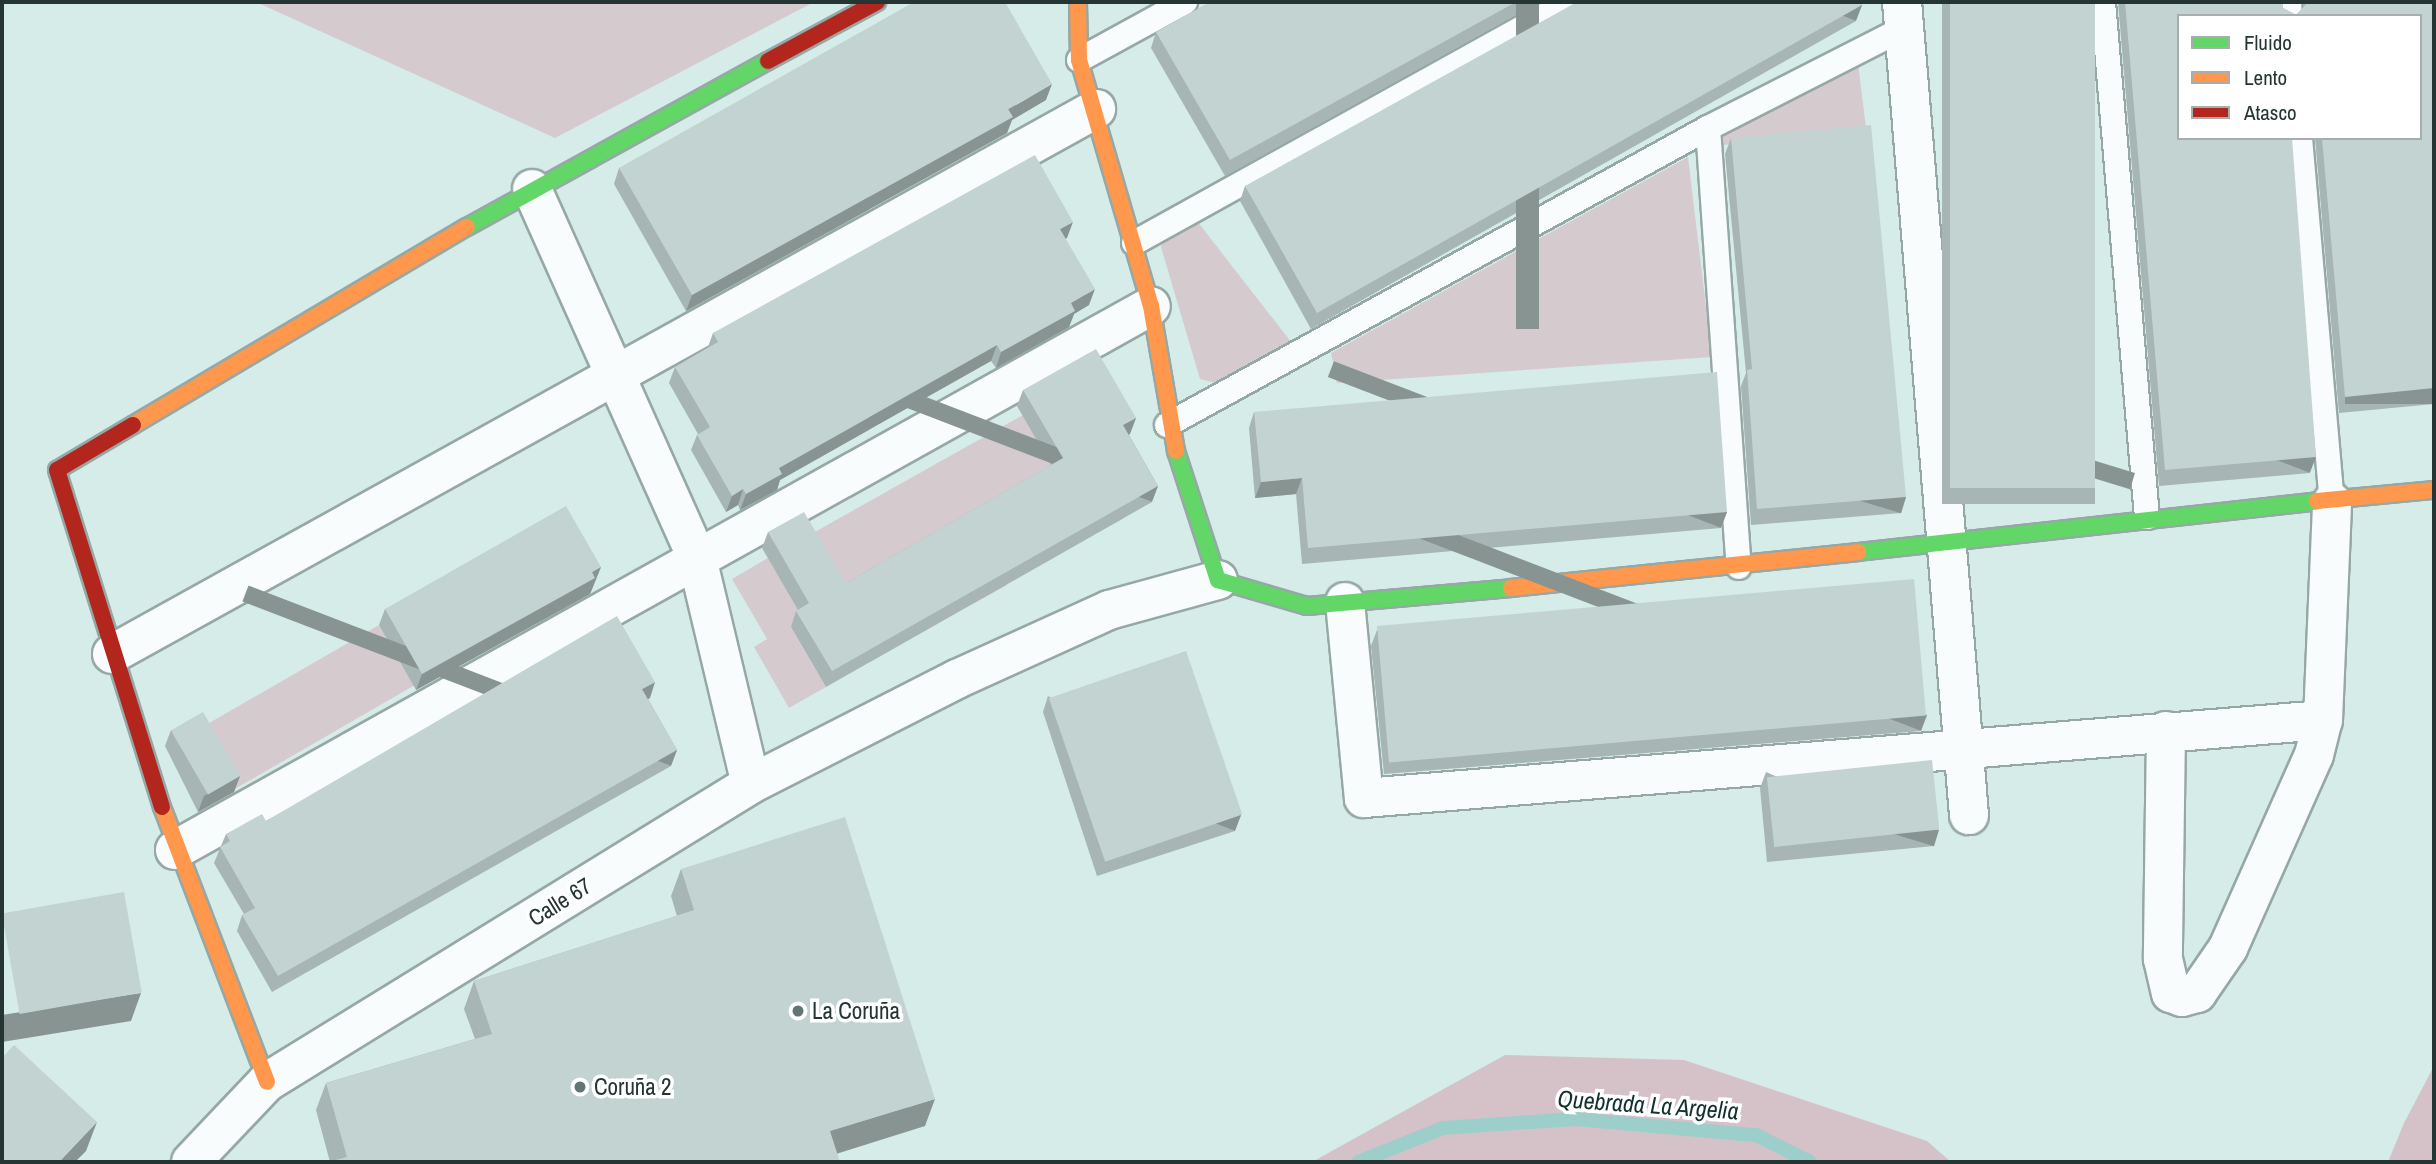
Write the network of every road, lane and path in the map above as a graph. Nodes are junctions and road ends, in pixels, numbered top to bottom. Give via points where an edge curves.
1 (877, 2) edge
2 (1078, 2) edge
3 (1185, 2) edge
4 (1569, 2) edge
5 (2104, 2) edge
6 (1903, 15) edge
7 (1079, 60) junction
8 (1096, 109) junction
9 (1707, 128) junction
10 (2301, 140) edge
11 (532, 189) junction
12 (1134, 243) junction
13 (1151, 306) junction
14 (612, 373) junction
15 (1167, 425) junction
16 (2434, 490) edge
17 (2332, 502) junction
18 (2147, 517) junction
19 (1950, 541) junction
20 (697, 558) junction
21 (1739, 567) junction
22 (1218, 580) junction
23 (1345, 602) junction
24 (112, 654) junction
25 (2323, 720) junction
26 (2166, 731) junction
27 (1964, 749) junction
28 (751, 784) junction
29 (1969, 815) dead end
30 (175, 850) junction
31 (267, 1082) junction
32 (191, 1162) edge

1 - 11 street
2 - 7 street
3 - 7 lane
4 - 12 lane
5 - 18 lane
6 - 9 lane
6 - 19 street
7 - 8 street
8 - 12 street
8 - 14 street
9 - 15 lane
9 - 21 lane
10 - 17 lane
11 - 14 street
11 - 24 street via 57,470
12 - 13 street
13 - 15 street
13 - 20 street
14 - 20 street
14 - 24 street
15 - 22 street
16 - 17 street
17 - 18 street
17 - 25 street
18 - 19 street
19 - 21 street
19 - 27 street
20 - 28 street
20 - 30 street
21 - 23 street
22 - 23 street via 1307,606
22 - 28 street, Calle 67 via 1109,610 957,679
23 - 27 street via 1364,798
24 - 30 street
25 - 26 street
25 - 26 street via 2282,835 2228,948 2197,993 2182,997 2171,993 2163,959
26 - 27 street
27 - 29 street
28 - 31 street, Calle 67
30 - 31 street
31 - 32 street, Calle 67

